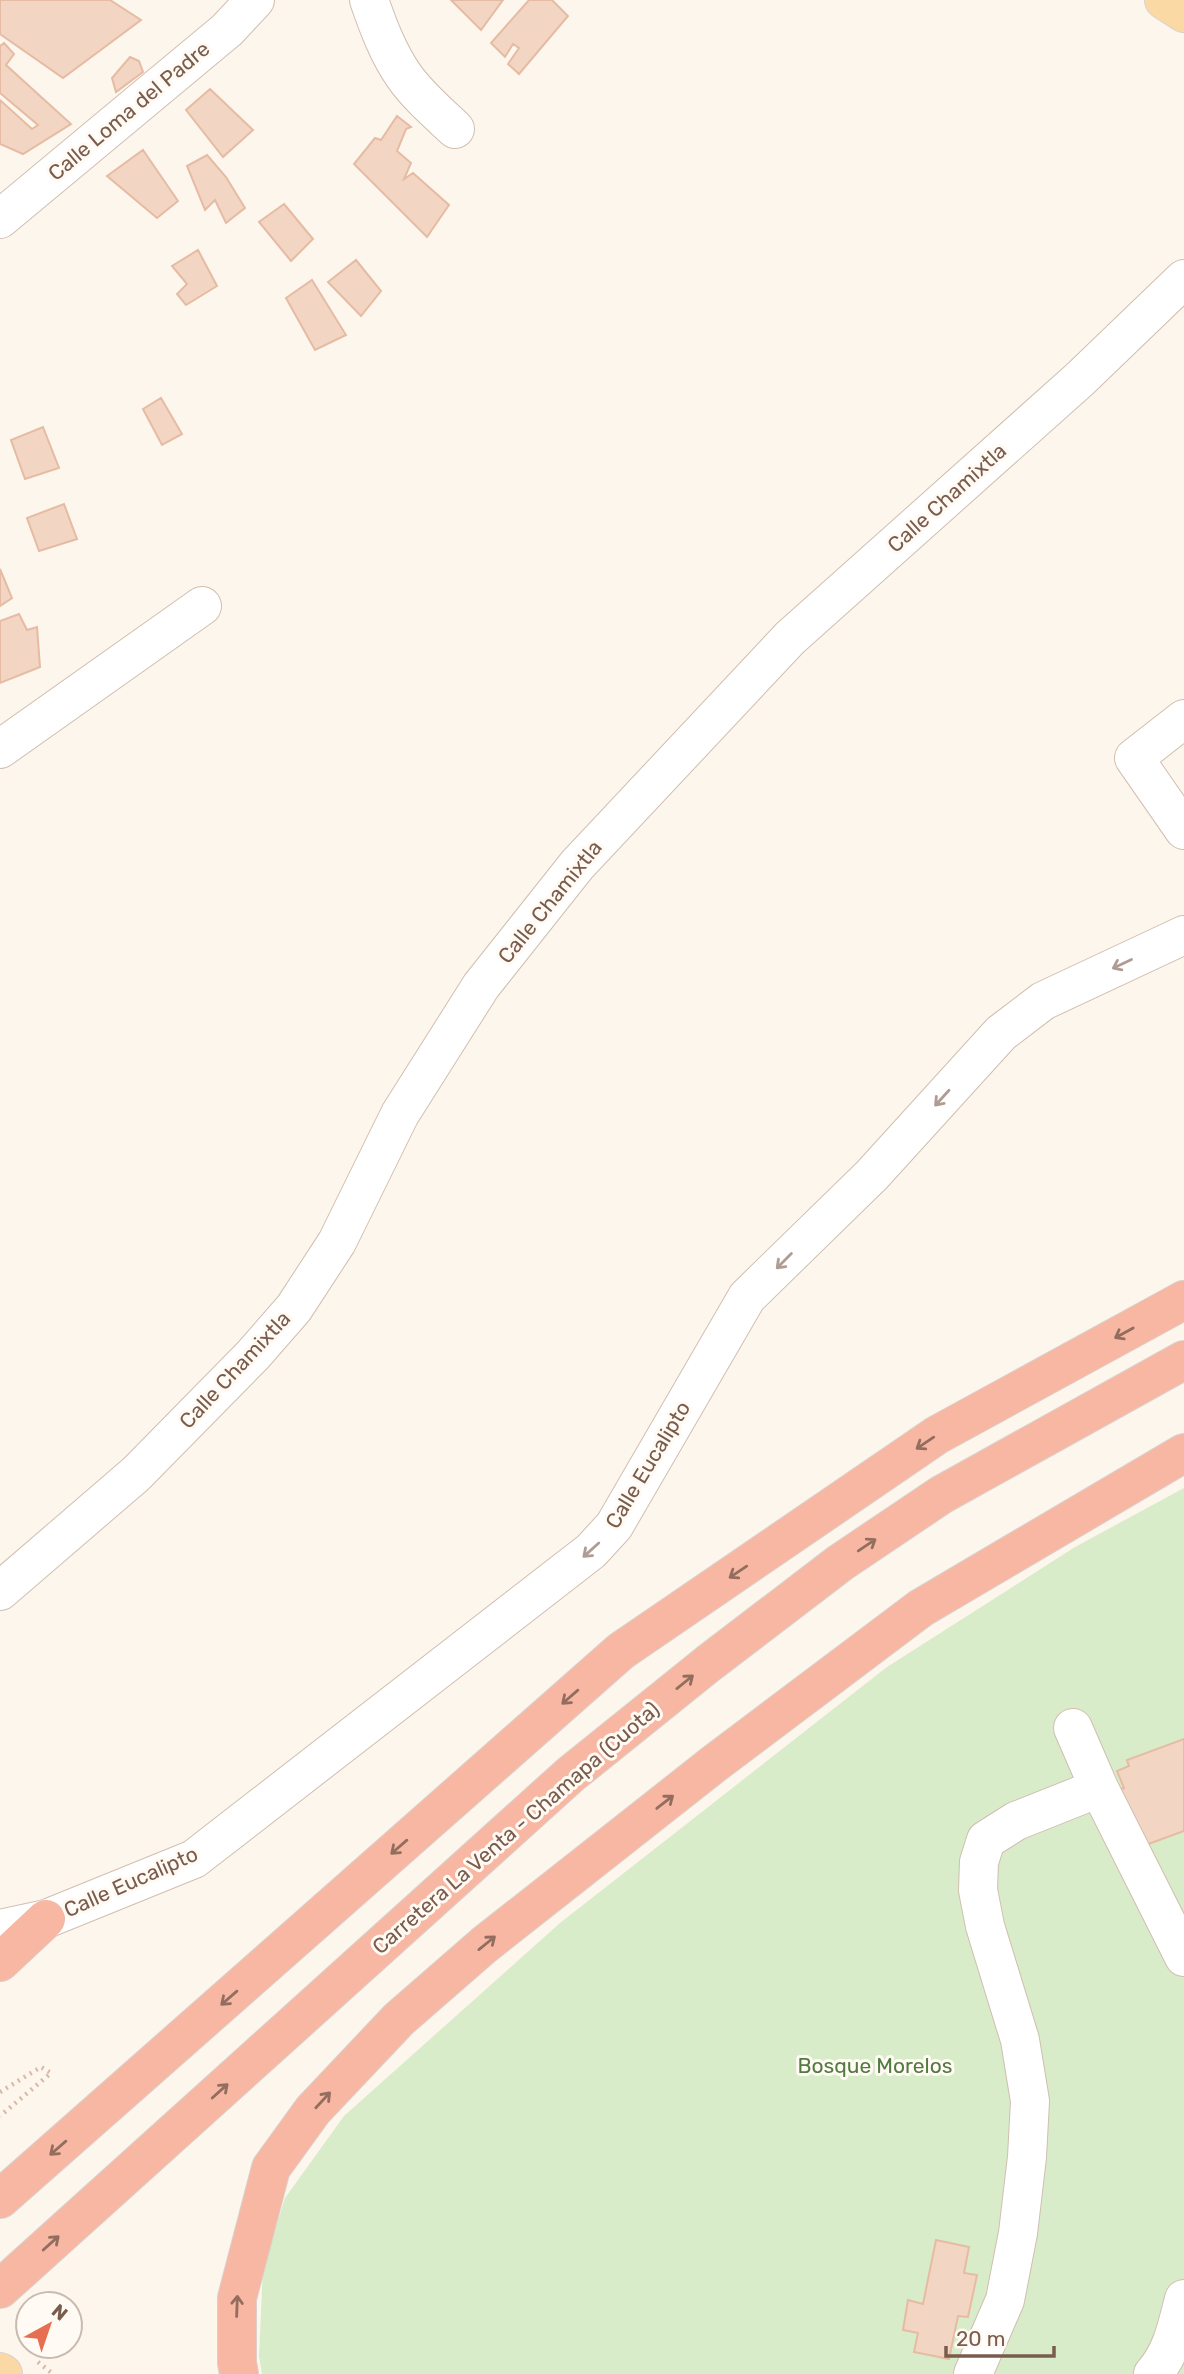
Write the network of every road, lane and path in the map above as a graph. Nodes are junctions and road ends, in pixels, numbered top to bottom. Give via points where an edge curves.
1 (255, 0) edge
2 (369, 0) edge
3 (1164, 0) edge
4 (1184, 13) edge
5 (455, 129) dead end
6 (0, 219) edge
7 (1184, 279) edge
8 (202, 606) dead end
9 (1184, 719) edge
10 (0, 749) edge
11 (1184, 831) edge
12 (1184, 935) edge
13 (1184, 1300) edge
14 (1184, 1360) edge
15 (1184, 1453) edge
16 (0, 1591) edge
17 (1073, 1728) dead end
18 (1098, 1788) junction
19 (46, 1920) junction
20 (0, 1929) edge
21 (1184, 1957) edge
22 (0, 1962) edge
23 (0, 2092) edge
24 (0, 2116) edge
25 (0, 2199) edge
26 (0, 2289) edge
27 (1184, 2299) edge
28 (239, 2374) edge
29 (973, 2374) edge
30 (1153, 2374) edge

1 - 6 street, Calle Loma del Padre via 227,30
2 - 5 street via 404,76
3 - 4 main road
7 - 16 street, Calle Chamixtla via 1080,379 790,638 577,864 481,986 400,1114 337,1242 294,1308 136,1474
8 - 10 street
9 - 11 street via 1134,758
12 -> 19 street, Calle Eucalipto via 1043,1001 1001,1033 872,1175 747,1297 614,1526 591,1551 194,1859
13 -> 25 highway via 937,1435 621,1651
26 -> 14 highway, Carretera La Venta - Chamapa (Cuota) via 571,1774 709,1663 840,1563 941,1495
28 -> 15 highway via 237,2298 271,2168 313,2110 399,2019 484,1945 920,1608
17 - 18 street
18 - 21 street
18 - 29 street via 1016,1821 986,1840 979,1862 978,1890 985,1926 1020,2040 1030,2101 1018,2233 1005,2300
19 - 20 street, Calle Eucalipto
19 - 22 highway
23 - 24 path via 41,2067 51,2073
27 - 30 street via 1174,2337

